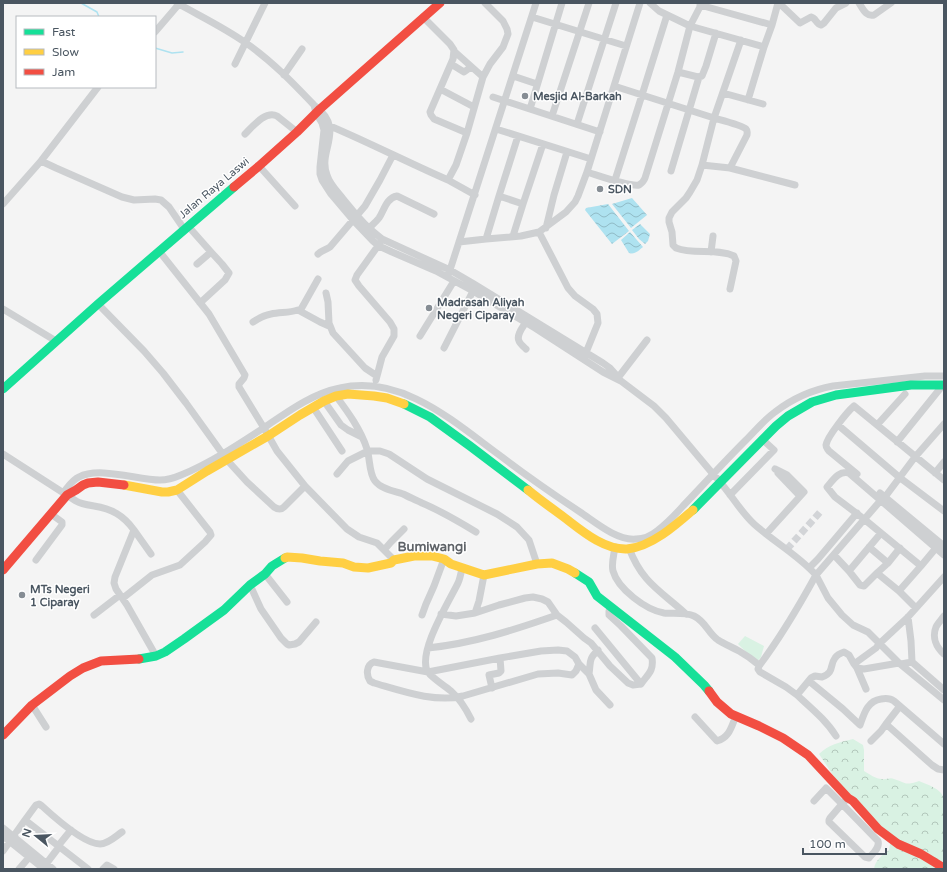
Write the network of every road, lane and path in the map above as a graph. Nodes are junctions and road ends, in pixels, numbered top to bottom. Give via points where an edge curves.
1 (265, 3) edge
2 (440, 3) edge
3 (485, 3) edge
4 (536, 3) edge
5 (562, 3) edge
6 (589, 3) edge
7 (616, 3) edge
8 (640, 3) edge
9 (650, 3) edge
10 (779, 3) edge
11 (846, 3) edge
12 (859, 3) edge
13 (891, 3) edge
14 (178, 4) edge
15 (701, 4) edge
16 (667, 15) junction
17 (423, 17) junction
18 (532, 18) junction
19 (555, 25) junction
20 (772, 25) junction
21 (690, 26) junction
22 (156, 31) edge
23 (579, 32) junction
24 (716, 33) junction
25 (604, 40) junction
26 (741, 40) junction
27 (246, 43) junction
28 (626, 46) junction
29 (764, 47) junction
30 (302, 49) dead end
31 (455, 52) junction
32 (235, 64) dead end
33 (451, 64) junction
34 (471, 66) junction
35 (678, 72) junction
36 (284, 74) junction
37 (513, 76) junction
38 (483, 77) junction
39 (699, 77) junction
40 (537, 84) junction
41 (614, 86) junction
42 (97, 88) edge
43 (440, 89) junction
44 (723, 94) junction
45 (642, 95) junction
46 (493, 97) dead end
47 (748, 100) junction
48 (505, 101) junction
49 (668, 104) junction
50 (763, 104) dead end
51 (474, 107) junction
52 (317, 109) junction
53 (530, 109) junction
54 (689, 110) junction
55 (552, 116) junction
56 (714, 118) junction
57 (577, 124) junction
58 (330, 126) junction
59 (496, 128) junction
60 (296, 132) junction
61 (600, 132) junction
62 (467, 133) junction
63 (245, 134) dead end
64 (518, 136) junction
65 (543, 144) junction
66 (567, 152) junction
67 (393, 155) junction
68 (591, 159) junction
69 (41, 161) junction
70 (702, 165) junction
71 (258, 166) junction
72 (730, 168) junction
73 (671, 171) dead end
74 (587, 172) junction
75 (448, 180) junction
76 (615, 180) junction
77 (795, 185) dead end
78 (475, 195) junction
79 (499, 196) junction
80 (3, 204) edge
81 (523, 204) junction
82 (295, 206) dead end
83 (434, 214) dead end
84 (355, 218) junction
85 (186, 227) junction
86 (369, 228) junction
87 (542, 230) junction
88 (514, 236) junction
89 (713, 236) dead end
90 (486, 239) junction
91 (381, 242) junction
92 (459, 242) junction
93 (159, 251) junction
94 (211, 252) junction
95 (711, 252) junction
96 (318, 254) dead end
97 (197, 264) dead end
98 (450, 276) junction
99 (318, 279) dead end
100 (730, 289) dead end
101 (473, 291) junction
102 (326, 293) dead end
103 (200, 303) junction
104 (98, 304) junction
105 (3, 309) edge
106 (300, 311) junction
107 (253, 322) dead end
108 (526, 322) junction
109 (330, 326) junction
110 (550, 334) junction
111 (420, 336) dead end
112 (647, 340) dead end
113 (56, 341) junction
114 (444, 348) dead end
115 (526, 349) dead end
116 (585, 355) junction
117 (377, 376) junction
118 (619, 379) junction
119 (944, 382) edge
120 (3, 389) edge
121 (375, 391) junction
122 (852, 392) junction
123 (905, 394) dead end
124 (336, 396) junction
125 (324, 401) junction
126 (854, 406) junction
127 (313, 407) junction
128 (944, 424) edge
129 (838, 425) junction
130 (877, 425) junction
131 (266, 432) junction
132 (759, 435) junction
133 (362, 437) junction
134 (897, 442) junction
135 (368, 451) junction
136 (342, 452) dead end
137 (3, 454) edge
138 (225, 457) junction
139 (915, 457) junction
140 (944, 462) edge
141 (935, 473) junction
142 (337, 474) dead end
143 (899, 477) junction
144 (717, 478) junction
145 (944, 480) edge
146 (305, 486) junction
147 (177, 490) junction
148 (65, 494) junction
149 (730, 495) junction
150 (800, 496) dead end
151 (883, 498) junction
152 (554, 502) junction
153 (572, 507) junction
154 (944, 511) edge
155 (857, 513) junction
156 (51, 514) junction
157 (564, 516) junction
158 (864, 519) junction
159 (134, 530) junction
160 (404, 530) dead end
161 (476, 532) dead end
162 (881, 533) junction
163 (766, 534) junction
164 (941, 544) edge
165 (615, 547) junction
166 (869, 547) junction
167 (629, 548) junction
168 (900, 548) junction
169 (384, 550) junction
170 (151, 554) dead end
171 (944, 555) edge
172 (832, 557) junction
173 (444, 559) junction
174 (818, 559) junction
175 (36, 560) dead end
176 (394, 560) junction
177 (888, 563) junction
178 (537, 564) junction
179 (921, 566) junction
180 (462, 568) junction
181 (809, 568) junction
182 (3, 570) edge
183 (849, 571) junction
184 (877, 573) junction
185 (265, 574) junction
186 (484, 575) junction
187 (816, 575) junction
188 (944, 577) edge
189 (250, 585) junction
190 (899, 591) junction
191 (122, 597) junction
192 (287, 602) dead end
193 (611, 608) junction
194 (916, 608) junction
195 (474, 613) junction
196 (441, 614) junction
197 (686, 614) junction
198 (94, 615) dead end
199 (422, 615) dead end
200 (557, 615) junction
201 (944, 616) edge
202 (908, 617) junction
203 (316, 622) dead end
204 (595, 628) dead end
205 (879, 644) junction
206 (428, 648) junction
207 (598, 650) junction
208 (944, 654) edge
209 (156, 656) junction
210 (500, 658) junction
211 (912, 662) junction
212 (900, 663) junction
213 (579, 664) junction
214 (759, 665) junction
215 (856, 666) junction
216 (428, 672) junction
217 (589, 674) junction
218 (809, 681) junction
219 (641, 684) junction
220 (492, 688) junction
221 (866, 689) dead end
222 (944, 690) edge
223 (797, 695) junction
224 (457, 697) junction
225 (944, 700) edge
226 (610, 705) dead end
227 (32, 706) junction
228 (900, 706) junction
229 (736, 716) junction
230 (695, 717) dead end
231 (472, 719) dead end
232 (886, 724) junction
233 (46, 727) dead end
234 (3, 735) edge
235 (836, 736) dead end
236 (871, 741) dead end
237 (944, 744) edge
238 (944, 770) edge
239 (814, 801) dead end
240 (845, 801) junction
241 (25, 820) junction
242 (3, 828) edge
243 (71, 830) junction
244 (122, 832) dead end
245 (3, 836) edge
246 (11, 839) junction
247 (59, 847) junction
248 (3, 851) edge
249 (31, 855) junction
250 (42, 867) edge
251 (944, 868) edge
252 (19, 869) edge
253 (52, 869) edge
254 (88, 869) edge
255 (103, 869) edge
256 (114, 869) edge

1 - 27 street
2 - 17 street, Jalan Raya Laswi
3 - 38 street via 503,21 508,31 503,47
4 - 18 street
5 - 19 street
6 - 23 street
7 - 25 street
8 - 28 street
9 - 16 street
10 - 11 street via 800,23 811,17 820,25 836,8
10 - 20 street
12 - 13 street via 866,14 872,16
14 - 22 street
14 - 27 street
15 - 20 street
15 - 21 street
16 - 21 street
16 - 45 street
17 - 31 street
17 - 52 street, Jalan Raya Laswi
18 - 19 street
18 - 37 street
19 - 23 street
19 - 40 street
20 - 29 street
21 - 24 street
21 - 35 street
23 - 25 street
23 - 55 street
24 - 26 street
24 - 39 street via 704,71
25 - 28 street
25 - 57 street
26 - 29 street
26 - 44 street
27 - 32 street
27 - 36 street
28 - 41 street
29 - 47 street
30 - 36 street
31 - 33 street
31 - 34 street
33 - 34 street via 464,72
33 - 43 street
34 - 38 street
35 - 39 street
35 - 49 street
36 - 52 street
37 - 40 street
37 - 48 street
38 - 51 street
39 - 54 street
40 - 53 street
41 - 45 street
41 - 61 street
42 - 69 street
43 - 51 street
43 - 62 street via 430,110 431,115 436,120
44 - 47 street
44 - 56 street
45 - 49 street
45 - 76 street
46 - 48 street
47 - 50 street
48 - 53 street
48 - 59 street
49 - 54 street
49 - 76 street via 644,181 635,185
51 - 62 street
52 - 58 street
52 - 60 street, Jalan Raya Laswi
52 - 84 street via 324,130 321,177 331,194
53 - 55 street
54 - 56 street
54 - 73 street
55 - 57 street
56 - 70 street
56 - 72 street via 745,128 747,132
57 - 61 street
58 - 67 street
58 - 84 street via 325,172
59 - 64 street
59 - 78 street
60 - 63 street via 271,114 265,116
60 - 71 street, Jalan Raya Laswi
61 - 68 street
62 - 75 street
64 - 65 street
64 - 79 street
65 - 66 street
65 - 81 street
66 - 68 street
66 - 87 street
67 - 75 street
67 - 84 street via 371,197
68 - 74 street
69 - 80 street
69 - 85 street via 124,198 161,200
70 - 72 street
70 - 95 street via 693,187 672,212 669,222 675,248
71 - 82 street
71 - 85 street, Jalan Raya Laswi
72 - 77 street
74 - 76 street
74 - 87 street via 575,202
75 - 78 street
78 - 92 street
79 - 81 street
79 - 90 street
81 - 88 street
83 - 86 street via 403,198 393,196
84 - 86 street
84 - 91 street via 366,234
84 - 96 street via 328,249
85 - 93 street, Jalan Raya Laswi
85 - 94 street
86 - 91 street
87 - 88 street
87 - 116 street via 568,288 596,314 598,323
88 - 90 street
89 - 95 street
90 - 92 street
91 - 98 street
91 - 117 street via 355,280 394,329 394,336 382,357
92 - 98 street
93 - 103 street
93 - 104 street, Jalan Raya Laswi
94 - 97 street
94 - 103 street via 228,273 225,280
95 - 100 street via 730,254 735,258
98 - 101 street
98 - 110 street
98 - 111 street
99 - 106 street
101 - 108 street
101 - 114 street
102 - 109 street
103 - 131 street via 245,375 239,387
104 - 113 street, Jalan Raya Laswi
104 - 138 street via 144,350
105 - 113 street
106 - 107 street via 271,314
106 - 109 street
108 - 110 street
108 - 115 street via 518,338
109 - 117 street via 332,333 361,364
110 - 116 street
112 - 118 street
113 - 120 street, Jalan Raya Laswi
116 - 118 street via 608,366
117 - 121 street
118 - 144 street via 654,406
119 - 122 street
119 - 132 street via 925,376 819,389 794,399 774,413
119 - 134 street
121 - 124 street
121 - 131 street via 361,385 319,394 286,413
121 - 152 street via 387,398 432,413
122 - 126 street
122 - 132 street via 812,402
123 - 130 street
124 - 125 street
124 - 133 street
125 - 127 street
125 - 133 street via 341,425
126 - 129 street
126 - 130 street
127 - 131 street
127 - 136 street
128 - 139 street
129 - 143 street
129 - 151 street via 826,448
130 - 134 street
131 - 138 street
131 - 146 street via 277,451
132 - 144 street
132 - 149 street via 774,450
133 - 135 street
134 - 139 street
135 - 142 street via 348,461
135 - 161 street via 373,477 377,484 424,503
135 - 178 street via 389,454 427,478 508,520 529,540
137 - 148 street
138 - 146 street via 253,488 277,508 284,508
138 - 147 street
138 - 148 street via 165,480 107,473 84,475 74,480
139 - 141 street
139 - 143 street
140 - 141 street
141 - 145 street
143 - 151 street
143 - 154 street
144 - 149 street
144 - 153 street via 696,493 661,528 642,539 631,540 620,536
144 - 167 street via 702,500 667,532 645,544
146 - 169 street via 347,529 377,543
147 - 148 street via 162,492 97,482 83,484 77,490
147 - 191 street via 211,535 180,565 152,575
148 - 156 street
148 - 159 street via 79,503 114,511
149 - 163 street via 753,523
150 - 163 street
151 - 155 street via 852,475 840,473 827,487 835,497
151 - 158 street
151 - 164 street
152 - 153 street
152 - 157 street
153 - 157 street
155 - 158 street
155 - 174 street
156 - 175 street via 62,522 62,525
156 - 182 street
157 - 165 street via 593,539
158 - 162 street
158 - 172 street
159 - 170 street
159 - 191 street via 114,579
160 - 169 street
162 - 166 street
162 - 168 street
163 - 181 street
164 - 171 street
164 - 179 street
165 - 167 street
165 - 197 street via 613,572 629,594 648,608
166 - 177 street
166 - 183 street
167 - 197 street via 646,579
168 - 177 street
168 - 179 street
169 - 176 street
172 - 174 street
172 - 183 street
172 - 187 street
173 - 176 street via 414,556
173 - 180 street
173 - 199 street
174 - 181 street
176 - 185 street via 368,568 287,557 272,566
177 - 184 street
178 - 186 street
178 - 193 street via 552,563 574,572 589,582 597,596
179 - 190 street
180 - 186 street
180 - 196 street via 459,582
181 - 187 street
183 - 184 street via 860,586 867,584
184 - 190 street
185 - 189 street
185 - 192 street
186 - 195 street
187 - 205 street via 828,598 842,615 853,625 868,632
187 - 214 street via 776,642
188 - 194 street
189 - 203 street via 261,609 286,644 299,642
189 - 209 street via 224,610
190 - 194 street
191 - 198 street
191 - 209 street
193 - 219 street via 609,615 652,658 653,665
193 - 229 street via 675,657 704,685 717,702
194 - 202 street
195 - 196 street via 456,616
195 - 200 street via 533,597 546,600
196 - 206 street
197 - 214 street via 704,623 716,639
200 - 206 street via 504,633 449,646
200 - 207 street
201 - 208 street via 934,635 939,649
202 - 205 street
202 - 211 street
204 - 219 street
205 - 212 street
205 - 215 street
206 - 216 street via 425,661
207 - 217 street via 590,660
207 - 219 street via 628,683
209 - 227 street via 101,661 83,668
210 - 213 street via 558,650 567,651
210 - 216 street
210 - 220 street via 501,670 489,675
211 - 212 street
211 - 222 street
212 - 215 street via 864,669
212 - 225 street
213 - 217 street
213 - 220 street via 572,675 538,674
214 - 223 street via 760,672
215 - 218 street via 844,652 834,658 829,673 822,677 815,676
215 - 221 street
216 - 224 street
216 - 224 street via 375,662 370,663 368,669 369,679 374,683 414,694
217 - 226 street via 596,690
218 - 223 street
218 - 228 street via 860,725 866,710 875,700 890,699
220 - 224 street
223 - 235 street
224 - 231 street
227 - 233 street
227 - 234 street
228 - 232 street
228 - 237 street
229 - 230 street via 728,735 717,741
229 - 240 street via 783,738 808,755
232 - 236 street
232 - 238 street via 932,765
239 - 240 street via 826,788
240 - 240 street via 829,822 869,858 879,843
240 - 251 street via 853,801 878,829 898,844
241 - 243 street via 39,805
241 - 246 street
241 - 247 street
242 - 246 street
243 - 244 street via 89,841 100,844
243 - 247 street
245 - 246 street
246 - 248 street
246 - 249 street
247 - 250 street
247 - 254 street
249 - 250 street
249 - 252 street
250 - 253 street
255 - 256 street via 107,865

